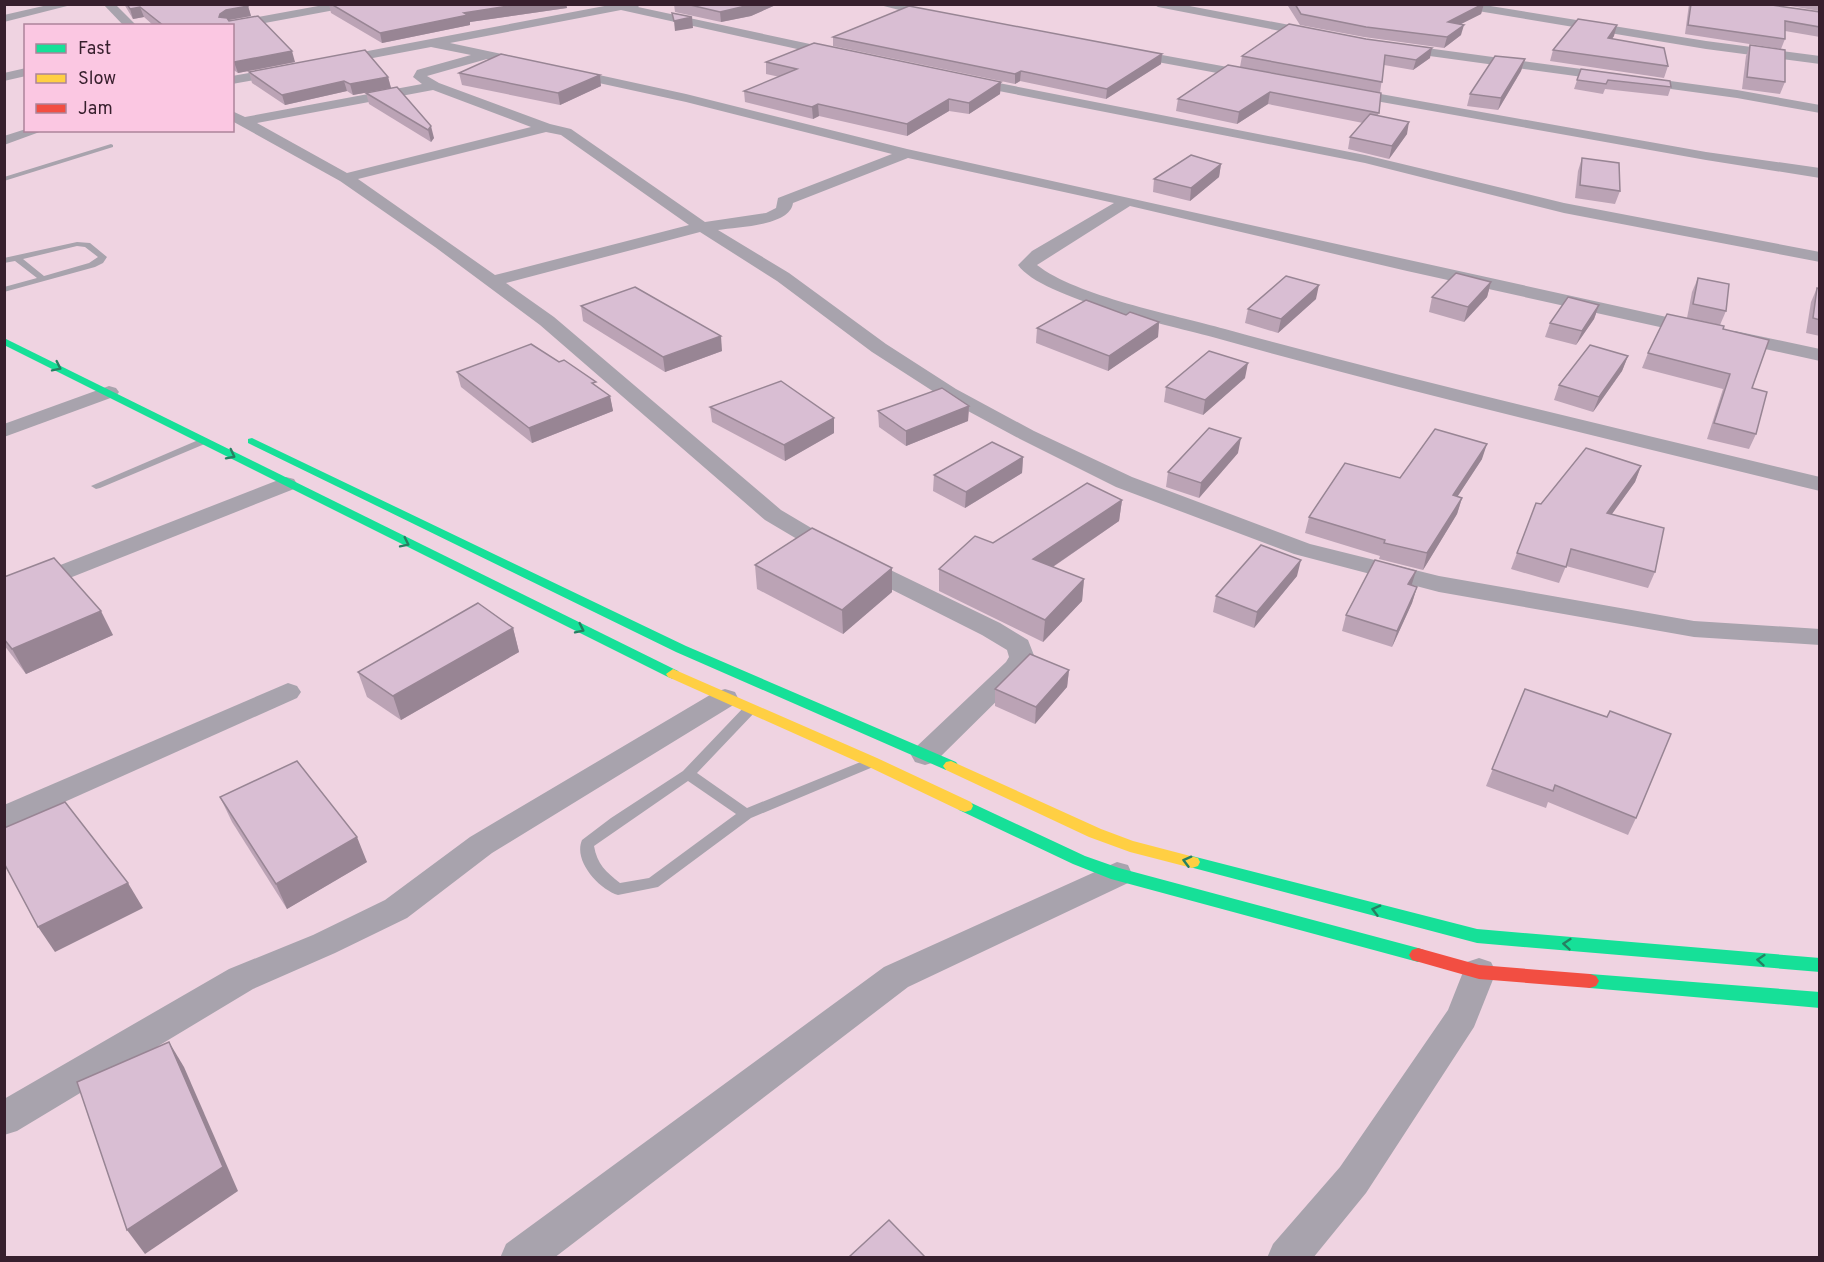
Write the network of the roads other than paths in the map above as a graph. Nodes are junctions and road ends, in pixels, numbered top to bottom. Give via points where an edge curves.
1 (70, 4) edge
2 (108, 4) edge
3 (351, 4) edge
4 (881, 4) edge
5 (1158, 4) edge
6 (1454, 4) edge
7 (629, 6) edge
8 (948, 18) edge
9 (4, 19) edge
10 (129, 24) edge
11 (234, 25) edge
12 (1330, 36) edge
13 (432, 43) junction
14 (1387, 46) edge
15 (1119, 51) edge
16 (486, 55) junction
17 (854, 57) edge
18 (1820, 60) edge
19 (327, 63) edge
20 (291, 69) edge
21 (24, 72) edge
22 (4, 77) edge
23 (1268, 78) edge
24 (956, 79) edge
25 (234, 80) edge
26 (434, 86) junction
27 (1335, 90) edge
28 (1820, 109) edge
29 (238, 118) edge
30 (546, 128) junction
31 (32, 132) edge
32 (4, 141) edge
33 (111, 146) dead end
34 (907, 153) junction
35 (1820, 173) edge
36 (345, 177) junction
37 (4, 179) edge
38 (1128, 201) junction
39 (702, 227) junction
40 (1820, 257) edge
41 (16, 258) junction
42 (4, 261) edge
43 (43, 279) junction
44 (492, 281) junction
45 (4, 290) edge
46 (4, 341) edge
47 (1820, 355) edge
48 (109, 392) junction
49 (4, 431) edge
50 (239, 434) dead end
51 (203, 441) junction
52 (286, 484) junction
53 (1820, 484) edge
54 (96, 486) dead end
55 (4, 596) edge
56 (1820, 637) edge
57 (288, 692) dead end
58 (738, 703) junction
59 (925, 754) junction
60 (872, 762) junction
61 (688, 774) junction
62 (746, 814) junction
63 (4, 818) edge
64 (1117, 874) junction
65 (1820, 965) edge
66 (1479, 972) junction
67 (1820, 1000) edge
68 (4, 1119) edge
69 (519, 1257) edge
70 (1287, 1257) edge

1 - 9 street
2 - 10 street
3 - 11 street
4 - 8 street
5 - 12 street
6 - 18 street
7 - 13 street
7 - 17 street
13 - 16 street
13 - 19 street
14 - 28 street
15 - 23 street
16 - 26 street via 422,73 423,81
16 - 34 street via 686,98
20 - 25 street
21 - 22 street
24 - 40 street via 1365,159 1564,208
26 - 29 street
26 - 30 street
27 - 35 street
29 - 36 street
30 - 36 street
30 - 39 street via 566,132
31 - 32 street
33 - 37 lane
34 - 38 street
34 - 39 street via 784,201 782,211 770,217
36 - 44 street
38 - 47 street
38 - 53 street via 1038,255 1028,265 1054,283 1097,298 1363,373
39 - 44 street
39 - 56 street via 783,277 879,348 958,399 1124,482 1302,549 1439,584 1694,629
41 - 42 lane
41 - 43 lane
41 - 43 lane via 77,244 87,245 103,257 92,265
43 - 45 lane
44 - 59 street via 547,321 773,515 837,553 992,628 1019,646 1022,658 1015,668
46 -> 48 street
48 - 49 street
48 - 51 street
50 - 59 street via 681,649
51 -> 52 street
51 - 54 lane
52 - 55 street
52 -> 58 street via 658,668
57 - 63 street
58 - 60 street
58 - 61 lane
58 - 68 street via 481,845 396,909 324,945 241,979
65 -> 59 street via 1477,936 1130,846
60 - 62 lane
60 - 64 street via 1079,860
61 - 62 lane
61 - 62 lane via 587,844 589,862 597,874 618,889 653,883
64 - 66 street
64 - 69 street via 896,977
66 - 67 street
66 - 70 street via 1462,1017 1353,1180

